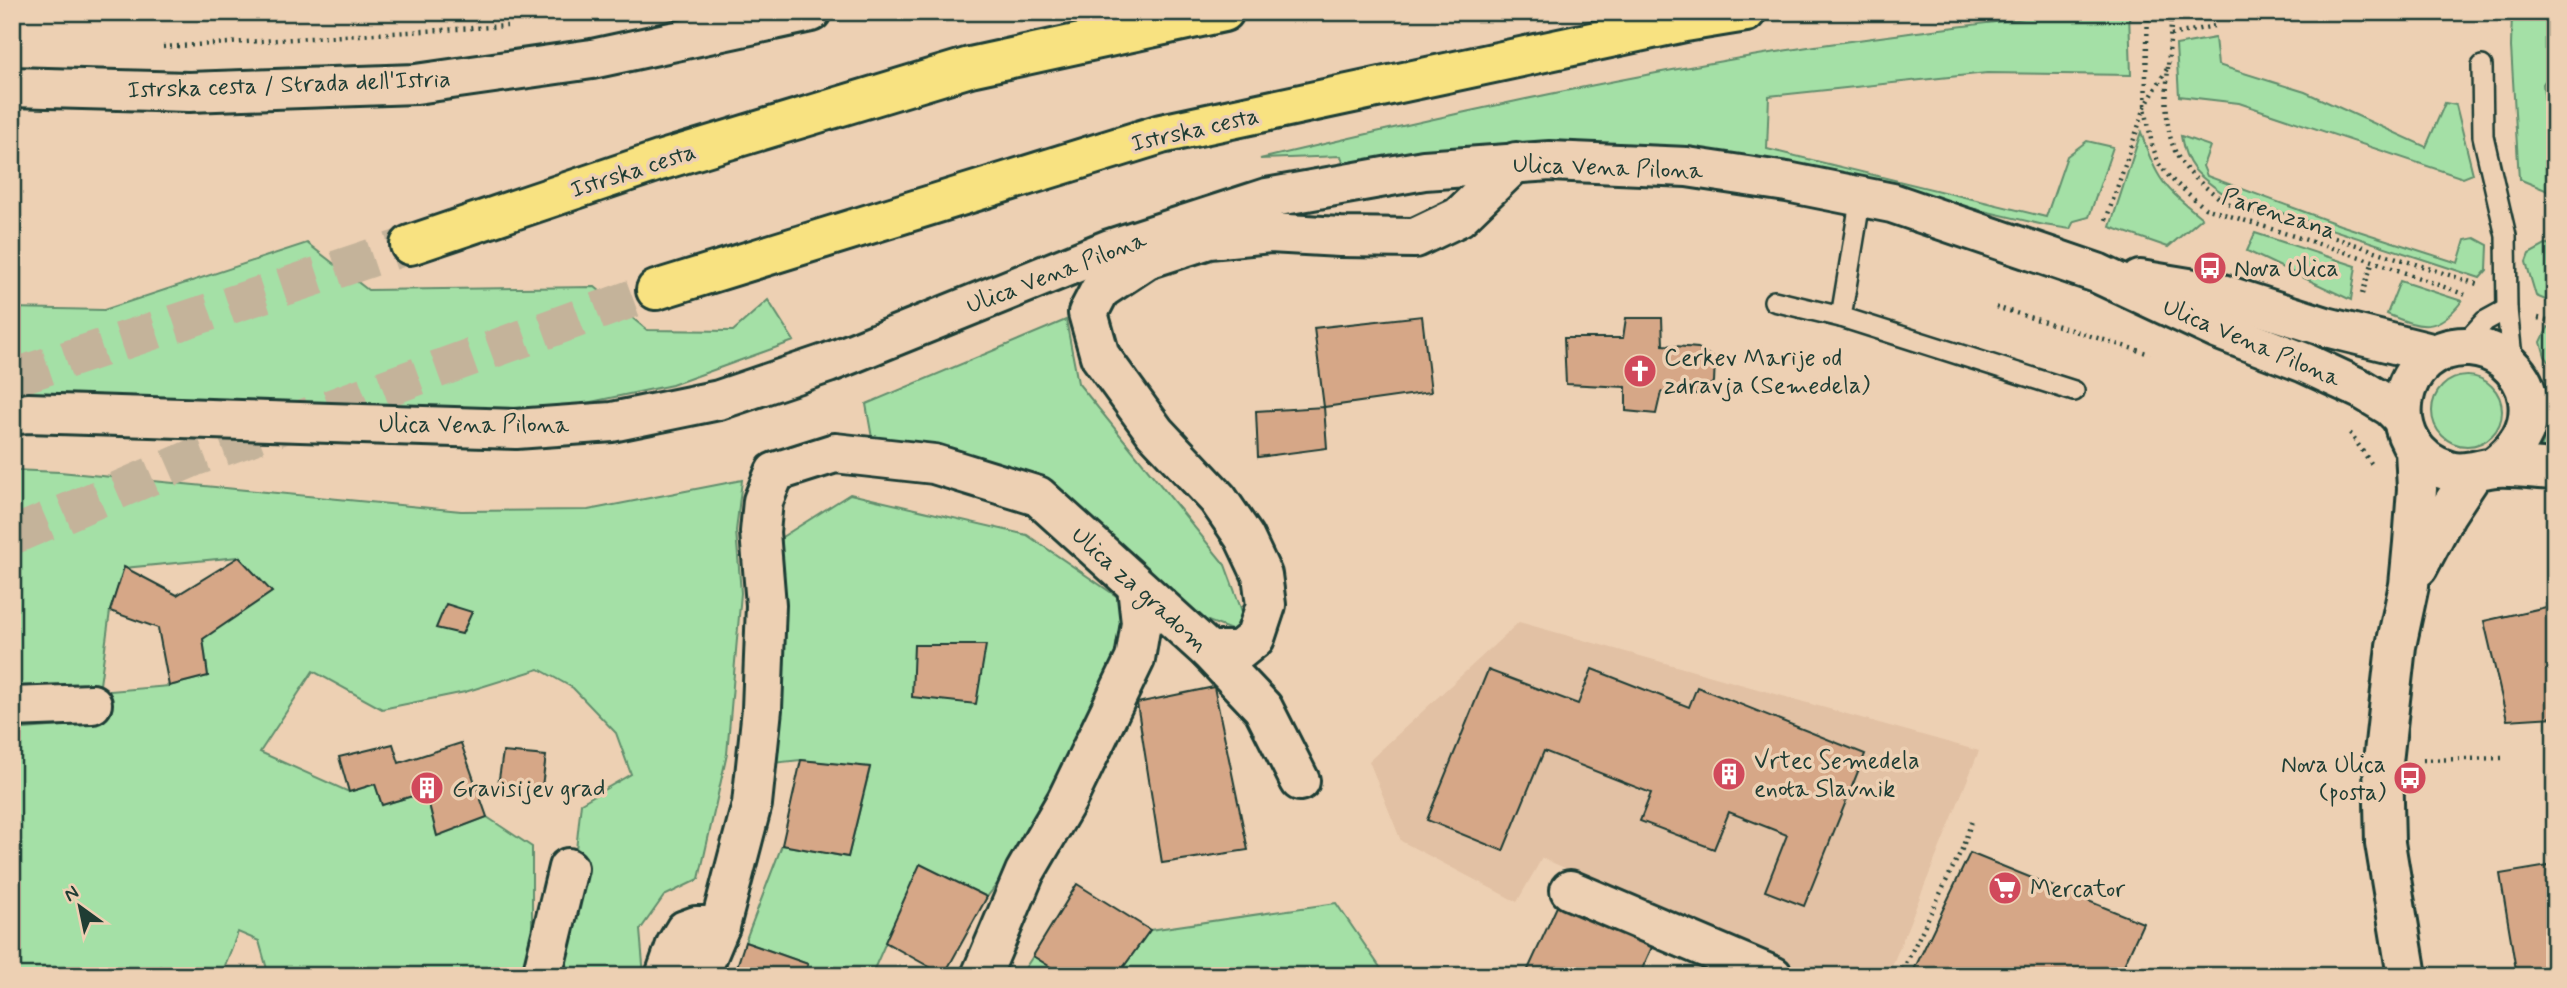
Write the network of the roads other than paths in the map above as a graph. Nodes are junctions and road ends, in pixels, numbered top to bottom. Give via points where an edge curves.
1 (811, 12) edge
2 (1224, 12) edge
3 (1746, 12) edge
4 (2482, 66) dead end
5 (12, 87) edge
6 (1516, 162) junction
7 (1861, 197) junction
8 (410, 245) tunnel mouth
9 (2097, 274) junction
10 (656, 290) tunnel mouth
11 (1774, 301) dead end
12 (2507, 301) junction
13 (1841, 317) junction
14 (2448, 350) junction
15 (2517, 374) junction
16 (2074, 391) dead end
17 (2555, 400) edge
18 (12, 415) edge
19 (2409, 433) junction
20 (2483, 470) junction
21 (2555, 470) edge
22 (2409, 585) junction
23 (1137, 587) junction
24 (1209, 651) junction
25 (92, 704) dead end
26 (12, 707) edge
27 (1300, 781) dead end
28 (568, 868) dead end
29 (1570, 890) dead end
30 (720, 926) junction
31 (542, 976) edge
32 (665, 976) edge
33 (699, 976) edge
34 (981, 976) edge
35 (1773, 976) edge
36 (2407, 976) edge

1 - 5 street, Istrska cesta / Strada dell'Istria via 592,59 416,84 189,92
2 - 8 highway, Istrska cesta via 970,67 659,161
3 - 10 highway, Istrska cesta via 1161,134
4 - 12 lane via 2483,136 2507,236
6 - 7 street, Ulica Vena Pilona via 1687,167
6 - 18 street, Ulica Vena Pilona via 1424,170 1268,198 1110,249 828,363 719,400 612,422 516,429
6 - 24 street, Ulica za gradom via 1459,217 1415,237 1270,233 1209,239 1147,260 1100,290 1088,313 1100,356 1154,432 1218,499 1262,575 1266,605 1255,638 1239,651
7 - 9 street, Ulica Vena Pilona via 1892,203
7 - 13 lane
9 - 14 street, Ulica Vena Pilona via 2219,293 2326,327
9 - 19 street, Ulica Vena Pilona via 2361,389 2391,407
11 - 13 lane
12 - 14 lane
12 - 15 lane
13 - 16 lane
14 - 15 street via 2480,348 2498,355
14 - 19 street via 2420,366 2409,381 2403,399
15 - 17 street
15 - 20 street via 2528,399 2522,438 2510,455
19 - 20 street via 2431,463 2451,472
19 - 22 street via 2417,489
20 - 21 street
20 - 22 street via 2445,514
22 - 36 street via 2396,646 2383,762 2385,843
23 - 24 street, Ulica za gradom
23 - 30 street, Ulica za gradom via 1038,496 934,464 835,453 775,472 763,501 760,532 766,605 752,804
23 - 34 street via 1141,623 1135,659 1067,800 1025,872
24 - 27 street via 1263,708
25 - 26 street
28 - 31 street
29 - 35 street
30 - 32 street via 685,930
30 - 33 street, Ulica za gradom

